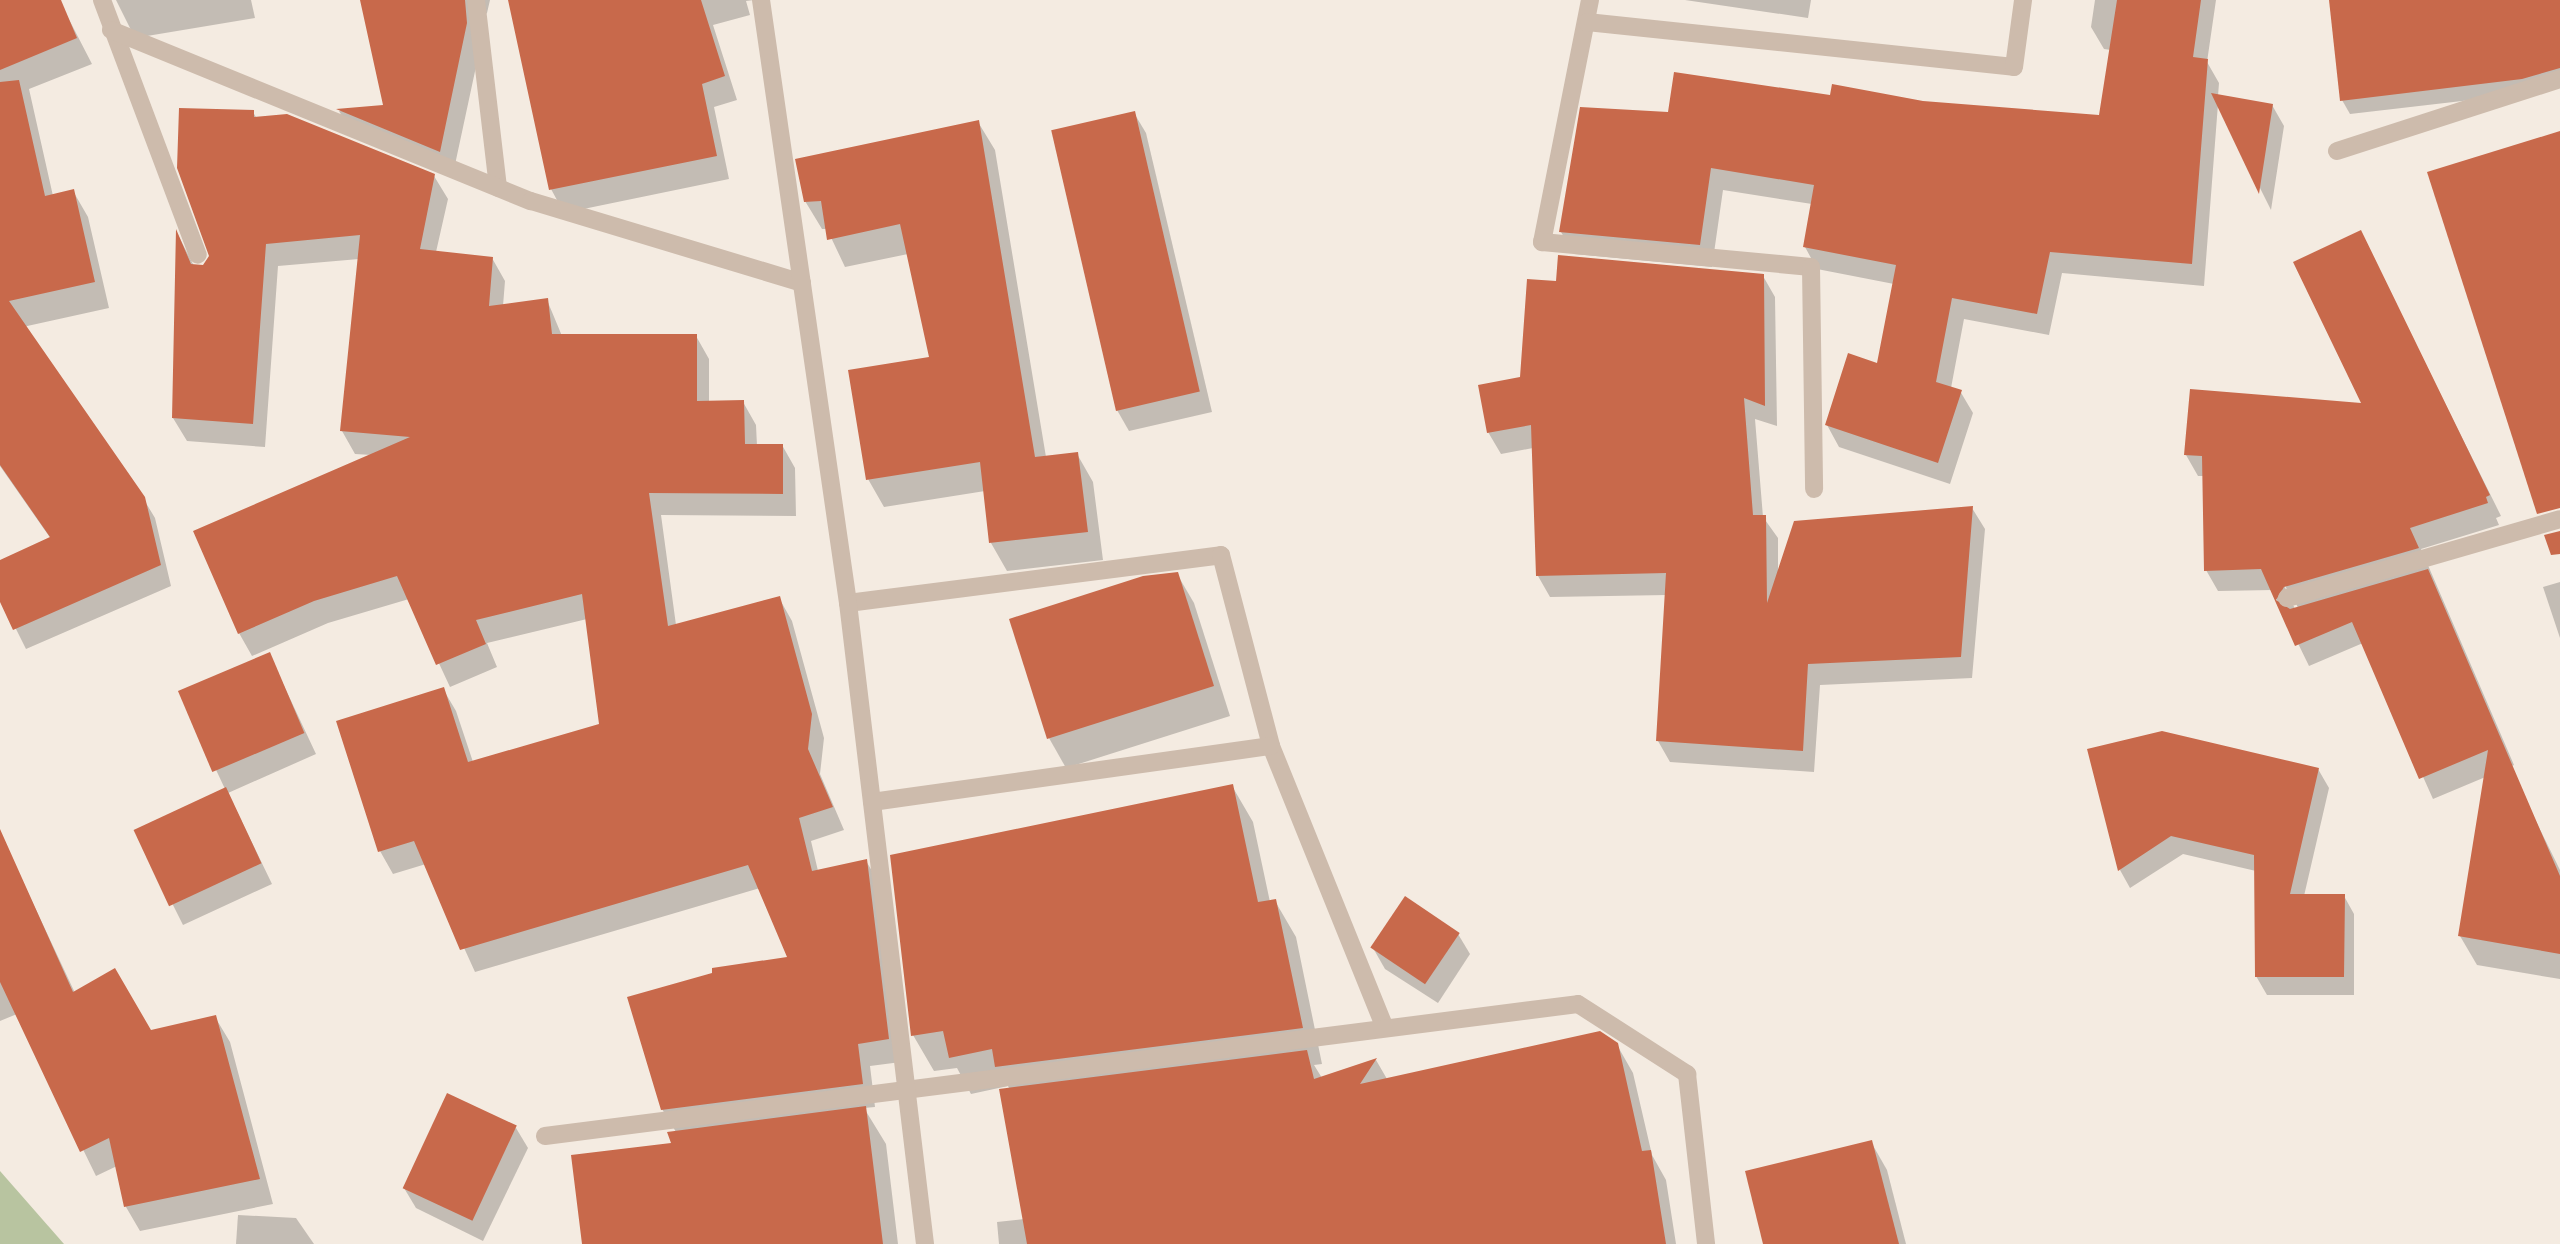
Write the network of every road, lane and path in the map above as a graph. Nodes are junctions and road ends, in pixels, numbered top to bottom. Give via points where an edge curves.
1 (102, 0) edge
2 (475, 0) edge
3 (761, 0) edge
4 (1590, 0) edge
5 (2022, 0) edge
6 (1587, 22) junction
7 (111, 30) junction
8 (2560, 79) edge
9 (2337, 151) dead end
10 (498, 188) junction
11 (198, 255) dead end
12 (802, 283) junction
13 (1814, 489) dead end
14 (2560, 519) edge
15 (2287, 598) dead end
16 (848, 603) junction
17 (1271, 746) junction
18 (872, 802) junction
19 (1385, 1027) junction
20 (906, 1086) junction
21 (545, 1136) dead end
22 (925, 1244) edge
23 (1706, 1244) edge

1 - 7 street
2 - 10 street
3 - 12 street
4 - 6 street
5 - 6 street via 2014,67
6 - 13 street via 1542,242 1811,267
7 - 10 street
7 - 11 street
8 - 9 street
10 - 12 street
12 - 16 street
14 - 15 street
16 - 17 street via 1221,555
16 - 18 street
17 - 18 street
17 - 19 street
18 - 20 street
19 - 20 street
19 - 23 street via 1578,1004 1687,1074
20 - 21 street
20 - 22 street

